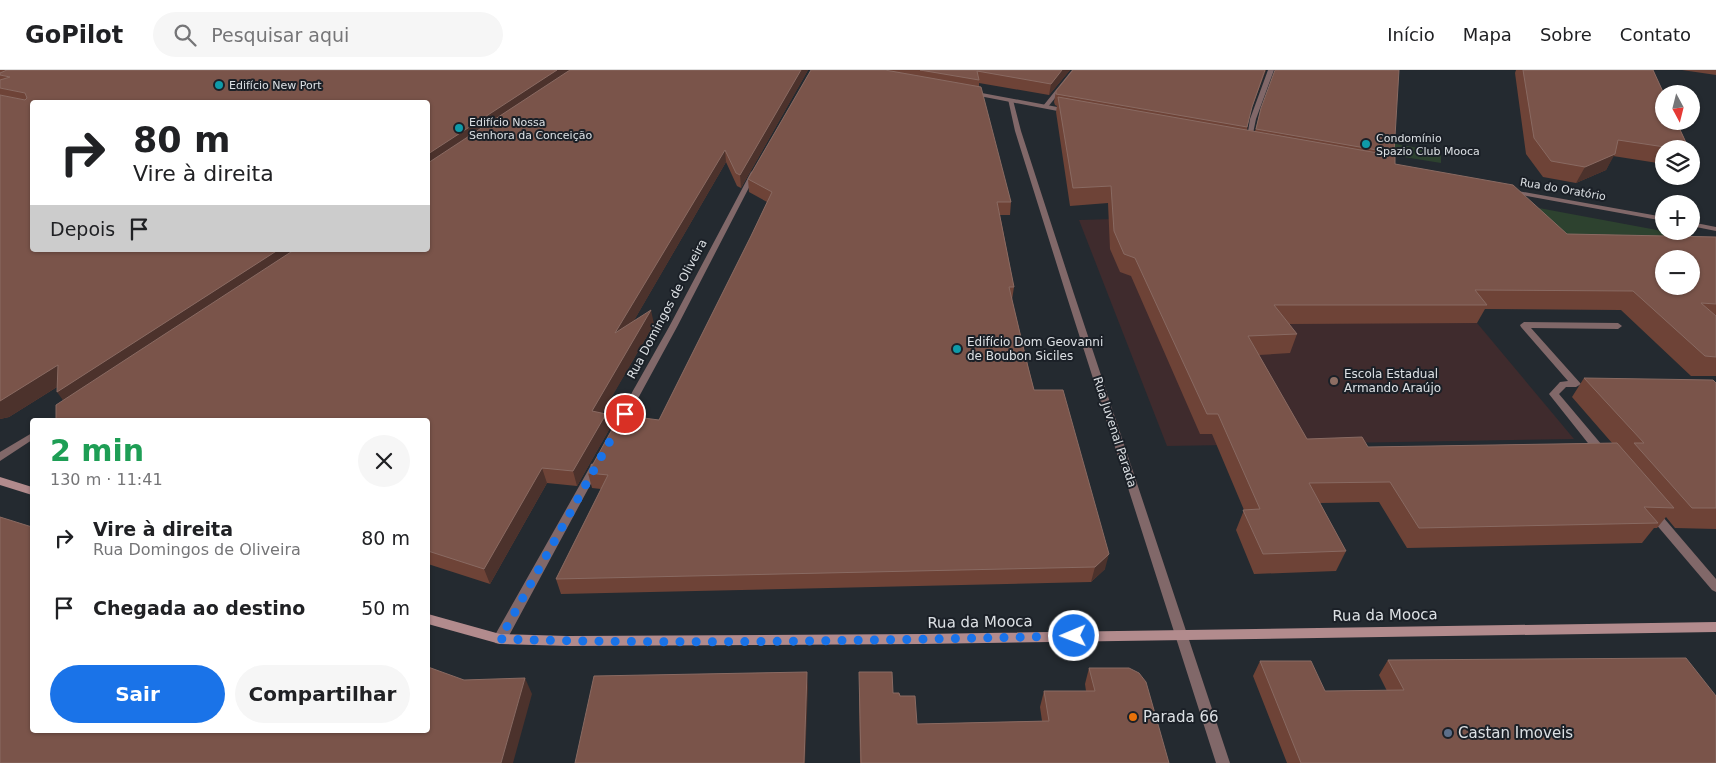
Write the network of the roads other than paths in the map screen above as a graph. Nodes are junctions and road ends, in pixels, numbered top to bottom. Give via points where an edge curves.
1 (1075, 70) edge
2 (1271, 70) edge
3 (962, 92) edge
4 (1010, 100) junction
5 (1045, 107) junction
6 (1074, 112) edge
7 (1238, 142) edge
8 (1248, 143) junction
9 (1257, 145) edge
10 (760, 161) edge
11 (1501, 189) edge
12 (1655, 217) edge
13 (1700, 226) edge
14 (1716, 229) edge
15 (1618, 326) dead end
16 (615, 431) edge
17 (30, 437) edge
18 (0, 457) edge
19 (601, 457) edge
20 (1610, 462) edge
21 (0, 481) edge
22 (30, 490) edge
23 (1647, 506) edge
24 (1716, 587) edge
25 (430, 620) edge
26 (1716, 626) edge
27 (1180, 634) junction
28 (500, 639) junction
29 (1223, 763) edge

1 - 5 street
2 - 8 street
3 - 4 street
4 - 5 street
4 - 27 street, Rua Juvenal Parada
5 - 6 street
7 - 8 street
8 - 9 street
10 - 16 street, Rua Domingos de Oliveira
11 - 12 street, Rua do Oratório
13 - 14 street
15 - 20 street via 1524,325 1576,384 1563,384 1554,394
17 - 18 street
19 - 28 street
21 - 22 main road
23 - 24 street
25 - 28 main road, Rua da Mooca
26 - 27 main road, Rua da Mooca
27 - 28 main road, Rua da Mooca via 922,639
27 - 29 street, Rua Juvenal Parada

